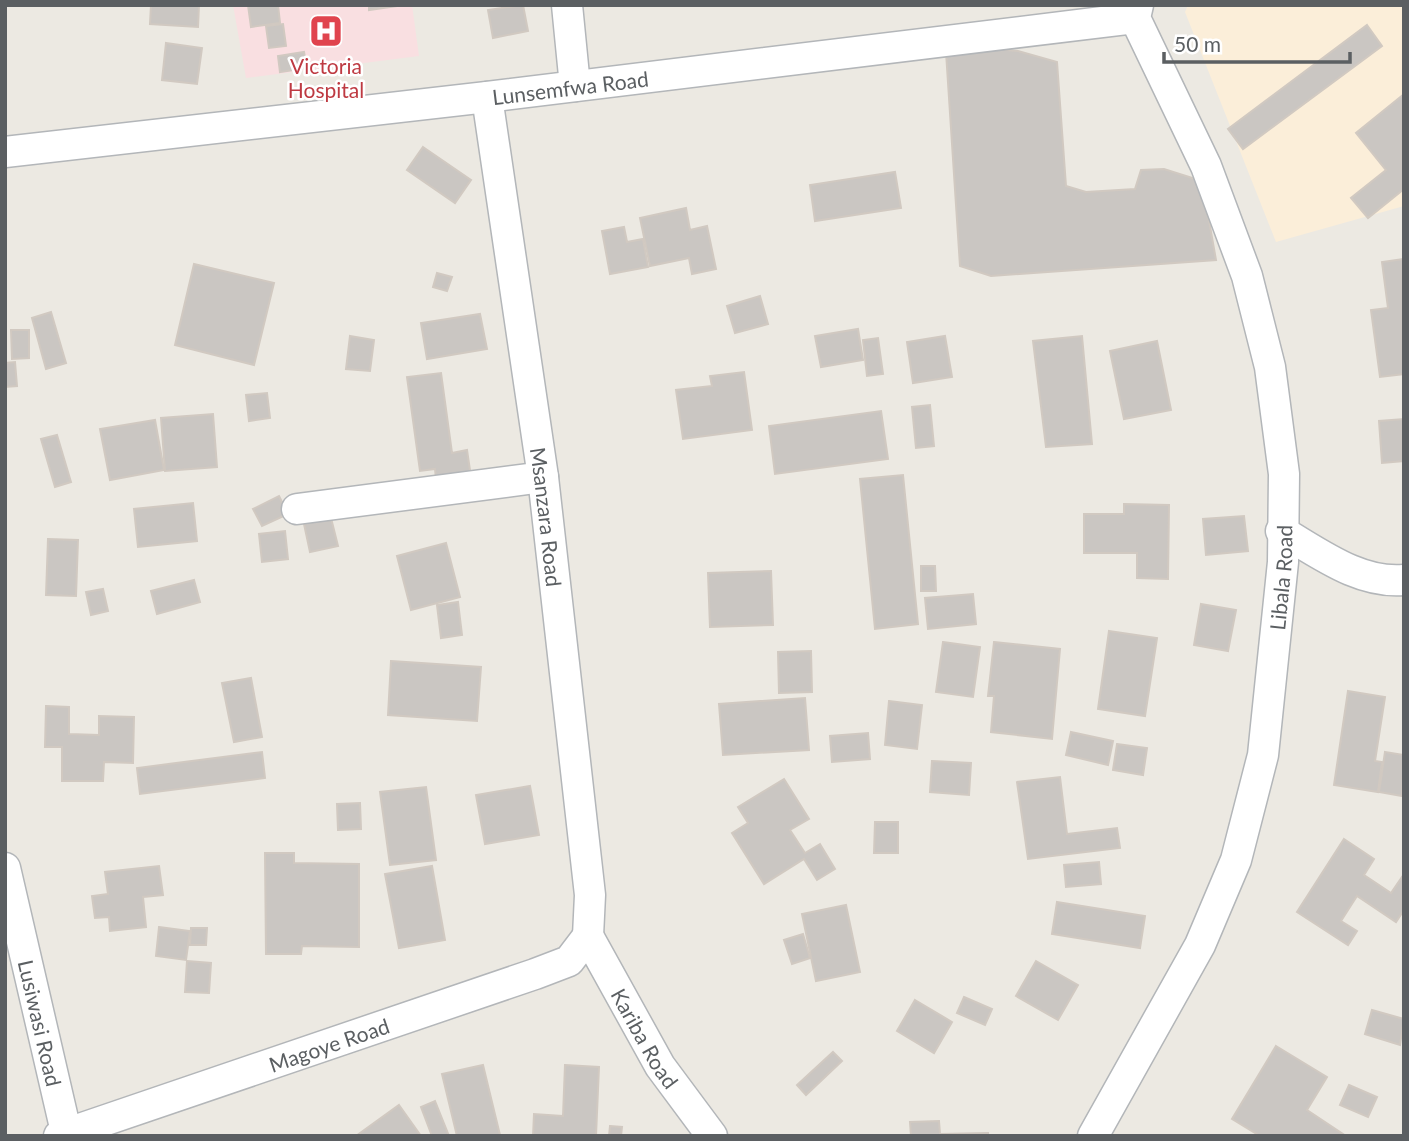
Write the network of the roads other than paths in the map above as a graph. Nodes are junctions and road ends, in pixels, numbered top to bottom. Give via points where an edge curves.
1 (567, 5) edge
2 (1136, 12) edge
3 (575, 86) junction
4 (487, 97) junction
5 (5, 152) edge
6 (543, 477) junction
7 (297, 509) dead end
8 (1282, 531) junction
9 (1404, 580) edge
10 (5, 868) edge
11 (588, 936) junction
12 (64, 1135) edge
13 (712, 1136) edge
14 (1093, 1136) edge

1 - 3 street
2 - 3 street, Lunsemfwa Road
2 - 8 street, Libala Road via 1206,166 1247,276 1270,367 1284,474
3 - 4 street, Lunsemfwa Road
4 - 5 street, Lunsemfwa Road
4 - 6 street, Msanzara Road
6 - 7 street
6 - 11 street, Msanzara Road via 590,895
8 - 9 street via 1348,569 1387,581
8 - 14 street, Libala Road via 1283,562 1263,755 1236,860 1200,945
10 - 12 street, Lusiwasi Road
11 - 12 street, Magoye Road via 569,961 535,974
11 - 13 street, Kariba Road via 660,1066

